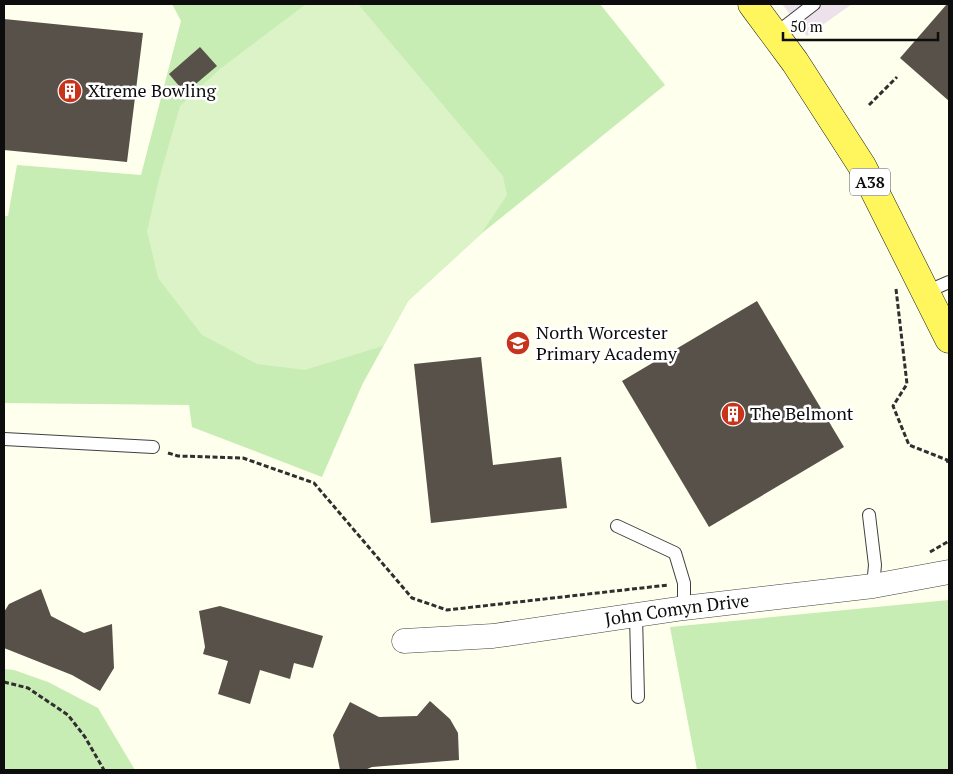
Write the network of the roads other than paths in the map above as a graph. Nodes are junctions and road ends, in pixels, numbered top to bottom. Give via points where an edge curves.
1 (752, 4) edge
2 (814, 4) edge
3 (775, 34) junction
4 (937, 287) edge
5 (949, 339) edge
6 (4, 439) edge
7 (153, 447) road end
8 (869, 515) dead end
9 (617, 526) dead end
10 (949, 572) edge
11 (873, 586) junction
12 (684, 608) junction
13 (636, 616) junction
14 (404, 641) dead end
15 (638, 697) dead end

1 - 3 main road, A38
2 - 3 lane
3 - 4 main road, A38
4 - 5 main road, A38
6 - 7 lane
8 - 11 lane via 875,565
9 - 12 lane via 675,553 684,583
10 - 11 street, John Comyn Drive
11 - 12 street, John Comyn Drive
12 - 13 street, John Comyn Drive
13 - 14 street, John Comyn Drive via 493,636
13 - 15 lane

